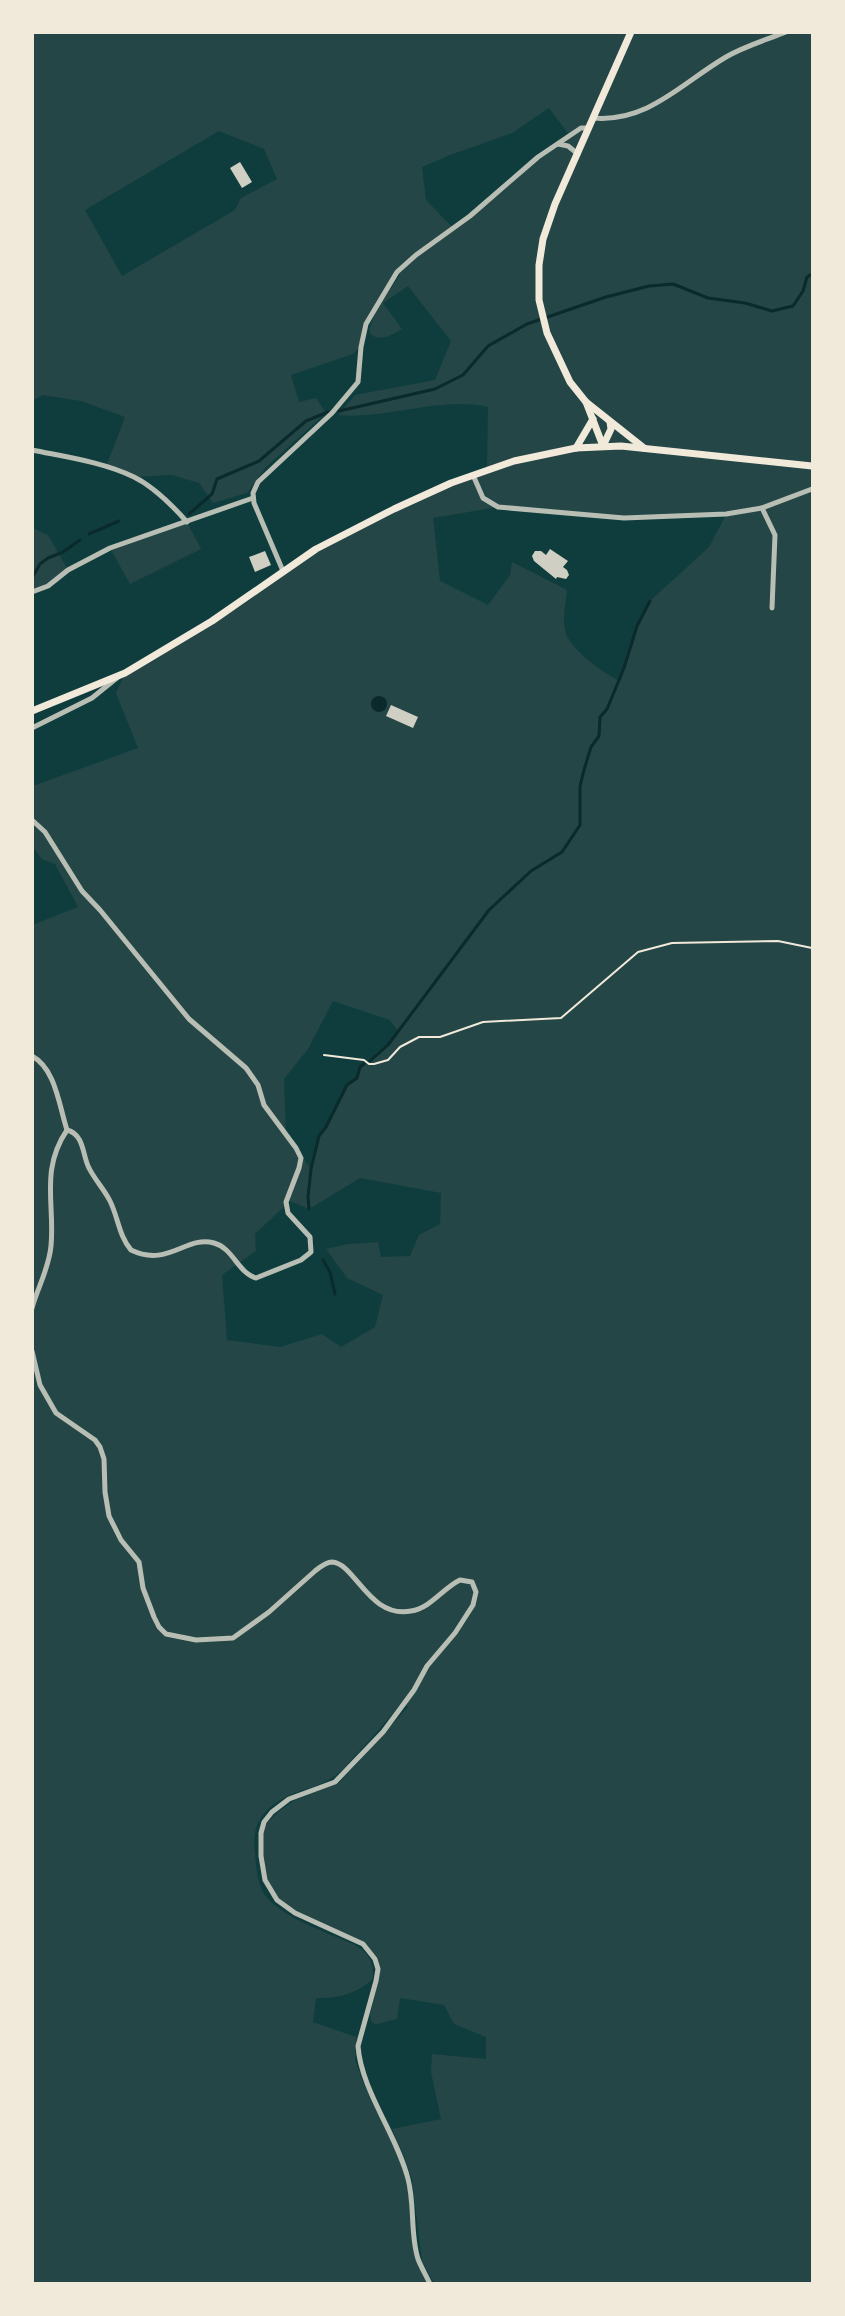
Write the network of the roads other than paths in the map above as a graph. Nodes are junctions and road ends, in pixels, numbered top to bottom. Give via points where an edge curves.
1 (631, 32) edge
2 (786, 32) edge
3 (594, 118) junction
4 (589, 128) junction
5 (558, 144) junction
6 (578, 154) junction
7 (586, 402) junction
8 (593, 419) junction
9 (610, 422) junction
10 (604, 446) junction
11 (576, 448) junction
12 (644, 448) junction
13 (32, 450) edge
14 (812, 466) edge
15 (473, 475) junction
16 (812, 488) edge
17 (253, 498) junction
18 (762, 508) junction
19 (187, 522) junction
20 (283, 571) junction
21 (32, 592) edge
22 (772, 608) dead end
23 (125, 673) junction
24 (32, 712) edge
25 (32, 728) edge
26 (32, 820) edge
27 (32, 1056) edge
28 (66, 1130) junction
29 (32, 1308) edge
30 (32, 1351) edge
31 (430, 2284) edge

1 - 3 main road
2 - 3 street via 724,58 666,99 644,110 616,118
3 - 4 main road
4 - 5 street via 581,128
4 - 6 main road
5 - 6 street via 568,146
5 - 17 street via 538,156 470,216 397,272 366,324 358,382 332,413 268,471 255,488
6 - 7 main road via 543,239 539,300 547,333 570,382
7 - 8 main road
7 - 9 main road
8 - 10 main road
8 - 11 main road
9 - 10 main road via 612,429
9 - 12 main road
10 - 11 main road
10 - 12 main road
11 - 15 main road via 538,454
12 - 14 main road
13 - 19 street via 91,462 134,477 164,498
15 - 18 street via 483,498 498,507 624,518 726,514
15 - 20 main road via 394,509 316,549
16 - 18 street
17 - 19 street
17 - 20 street
18 - 22 street via 775,535
19 - 21 street via 110,548 68,570 48,586
20 - 23 main road via 212,621
23 - 24 main road
23 - 25 street via 92,698
26 - 28 street via 45,832 82,891 189,1019 246,1068 258,1085 264,1105 300,1158 286,1202 288,1213 310,1237 311,1252 301,1260 256,1278 247,1273 226,1248 214,1243 201,1241 166,1255 151,1256 132,1250 121,1233 110,1200 87,1164 81,1142
27 - 28 street via 48,1070
28 - 29 street via 51,1172 50,1261
30 - 31 street via 40,1385 56,1413 100,1447 109,1516 121,1540 139,1562 143,1588 154,1617 166,1634 196,1640 233,1638 269,1612 324,1564 332,1562 344,1568 375,1601 400,1612 423,1607 460,1580 472,1582 475,1587 473,1605 383,1732 334,1782 289,1799 272,1812 264,1822 260,1842 265,1880 277,1900 295,1913 363,1944 375,1959 377,1975 358,2046 359,2055 408,2178 418,2260

